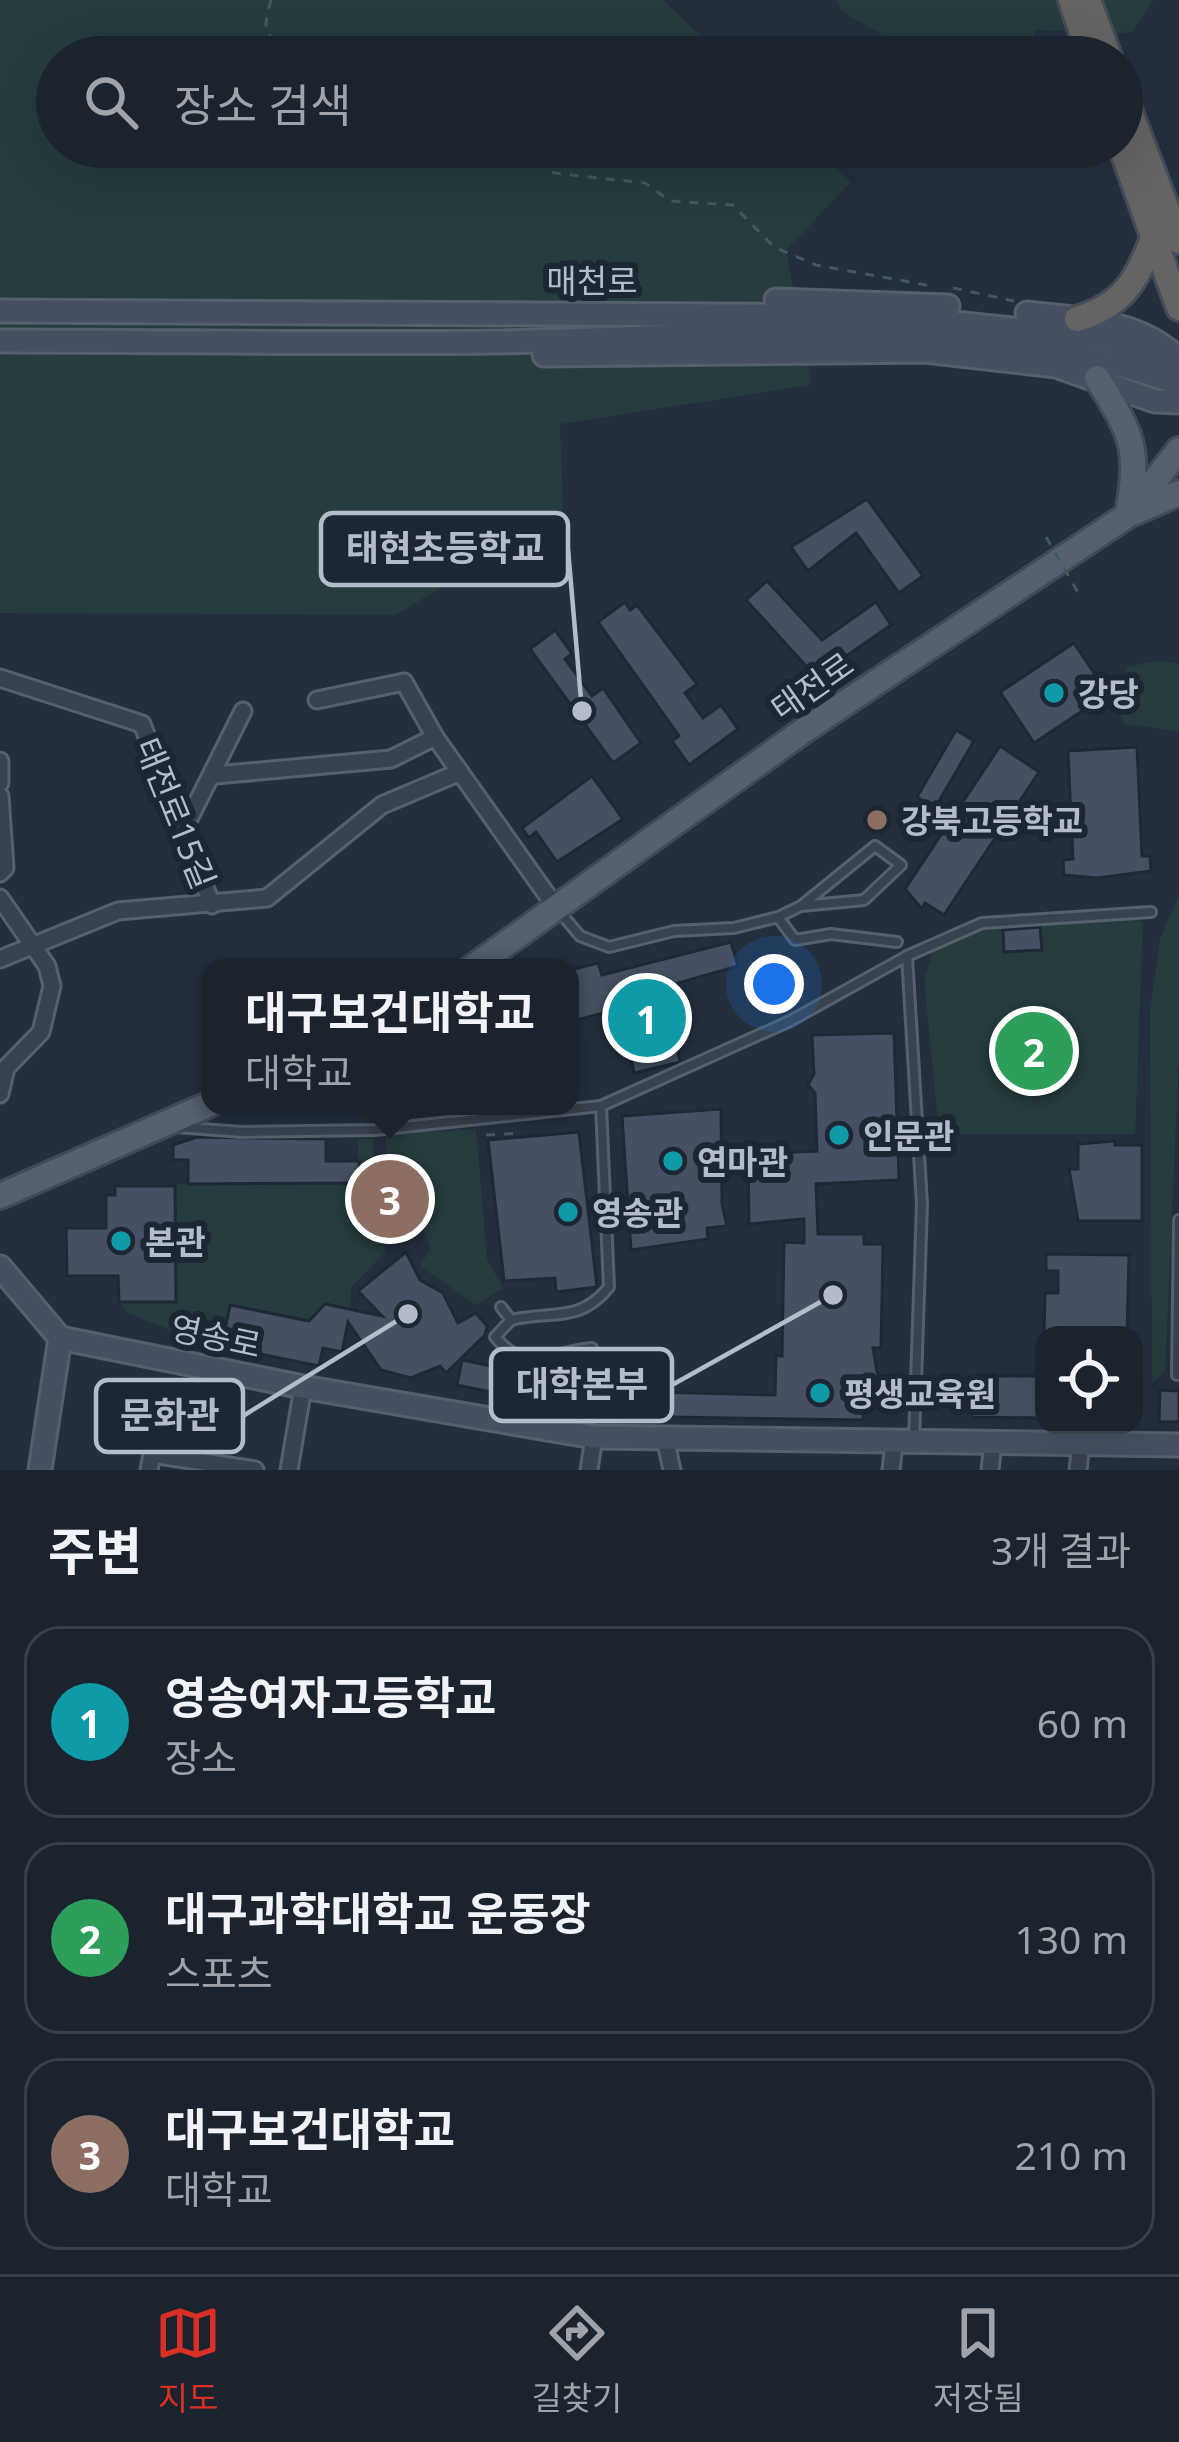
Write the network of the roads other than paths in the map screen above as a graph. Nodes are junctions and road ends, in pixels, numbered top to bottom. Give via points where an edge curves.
1 (1071, 0) edge
2 (1088, 0) edge
3 (1083, 36) edge
4 (1101, 36) edge
5 (1143, 153) edge
6 (1132, 168) edge
7 (1171, 236) edge
8 (1179, 308) edge
9 (0, 311) edge
10 (350, 312) junction
11 (1077, 319) junction
12 (928, 326) junction
13 (0, 340) edge
14 (322, 341) junction
15 (1179, 362) edge
16 (1097, 379) junction
17 (1179, 384) edge
18 (1179, 402) edge
19 (1179, 450) edge
20 (1179, 493) edge
21 (1128, 515) junction
22 (0, 678) edge
23 (317, 700) dead end
24 (244, 711) dead end
25 (434, 737) junction
26 (0, 761) edge
27 (460, 772) junction
28 (216, 776) junction
29 (0, 783) edge
30 (0, 796) edge
31 (182, 832) junction
32 (0, 873) edge
33 (0, 898) edge
34 (212, 905) junction
35 (802, 906) junction
36 (557, 909) junction
37 (1150, 912) dead end
38 (778, 917) junction
39 (898, 942) dead end
40 (30, 946) junction
41 (907, 956) junction
42 (485, 959) edge
43 (1, 960) edge
44 (0, 1094) edge
45 (601, 1106) junction
46 (201, 1108) edge
47 (579, 1108) edge
48 (516, 1115) edge
49 (164, 1125) junction
50 (0, 1196) edge
51 (1179, 1220) edge
52 (0, 1267) edge
53 (501, 1307) dead end
54 (511, 1320) junction
55 (61, 1338) junction
56 (592, 1348) dead end
57 (1177, 1375) edge
58 (303, 1388) junction
59 (594, 1437) junction
60 (665, 1438) junction
61 (904, 1443) junction
62 (993, 1443) junction
63 (1082, 1444) junction
64 (1179, 1445) edge
65 (150, 1462) edge
66 (40, 1470) edge
67 (255, 1470) edge
68 (289, 1470) edge
69 (589, 1470) edge
70 (672, 1470) edge
71 (891, 1470) edge
72 (990, 1470) edge
73 (1078, 1470) edge

1 - 3 highway
2 - 4 highway
5 - 7 highway
6 - 7 highway
7 - 8 highway
7 - 11 highway via 1108,309
9 - 10 main road, 매천로
10 - 11 main road via 820,298
10 - 12 main road, 매천로
11 - 15 main road via 1160,340
12 - 14 main road, 매천로
12 - 15 main road, 매천로 via 1100,338
12 - 17 main road
13 - 14 main road, 매천로
14 - 16 main road via 456,356 925,351 1056,366
16 - 18 main road
16 - 21 main road via 1137,462
19 - 21 main road, 태전로
20 - 21 main road
21 - 36 main road, 태전로 via 803,731
22 - 31 street, 태전로15길 via 142,724
23 - 25 street via 404,682
24 - 28 street
25 - 27 street
25 - 28 street via 391,759
26 - 29 street
27 - 34 street, 태전로15길 via 382,805 267,898
27 - 36 street
28 - 31 street
30 - 32 street
31 - 34 street, 태전로15길
33 - 40 street
34 - 40 street, 태전로15길 via 118,911
35 - 35 lane via 864,900 901,865 875,846
35 - 38 lane
36 - 38 lane via 580,936 609,947
36 - 42 main road, 태전로
37 - 41 lane via 982,923
38 - 39 lane via 795,940 831,934
40 - 43 street, 태전로15길
40 - 44 street via 52,986 41,1032 6,1068
41 - 45 lane via 790,1021
41 - 61 lane via 922,1204
45 - 47 lane
45 - 54 lane via 609,1287 592,1309
46 - 49 main road
48 - 49 lane via 375,1130
49 - 50 main road
51 - 57 lane
52 - 55 main road
53 - 54 lane
54 - 56 lane via 495,1337 510,1355 539,1361
55 - 58 main road, 영송로
55 - 66 main road
58 - 59 main road, 영송로
58 - 68 street
59 - 60 main road, 영송로
59 - 69 street
60 - 61 main road, 영송로
60 - 70 street
61 - 62 main road, 영송로
61 - 71 street
62 - 63 main road, 영송로
62 - 72 street
63 - 64 main road, 영송로
63 - 73 street
65 - 67 street

